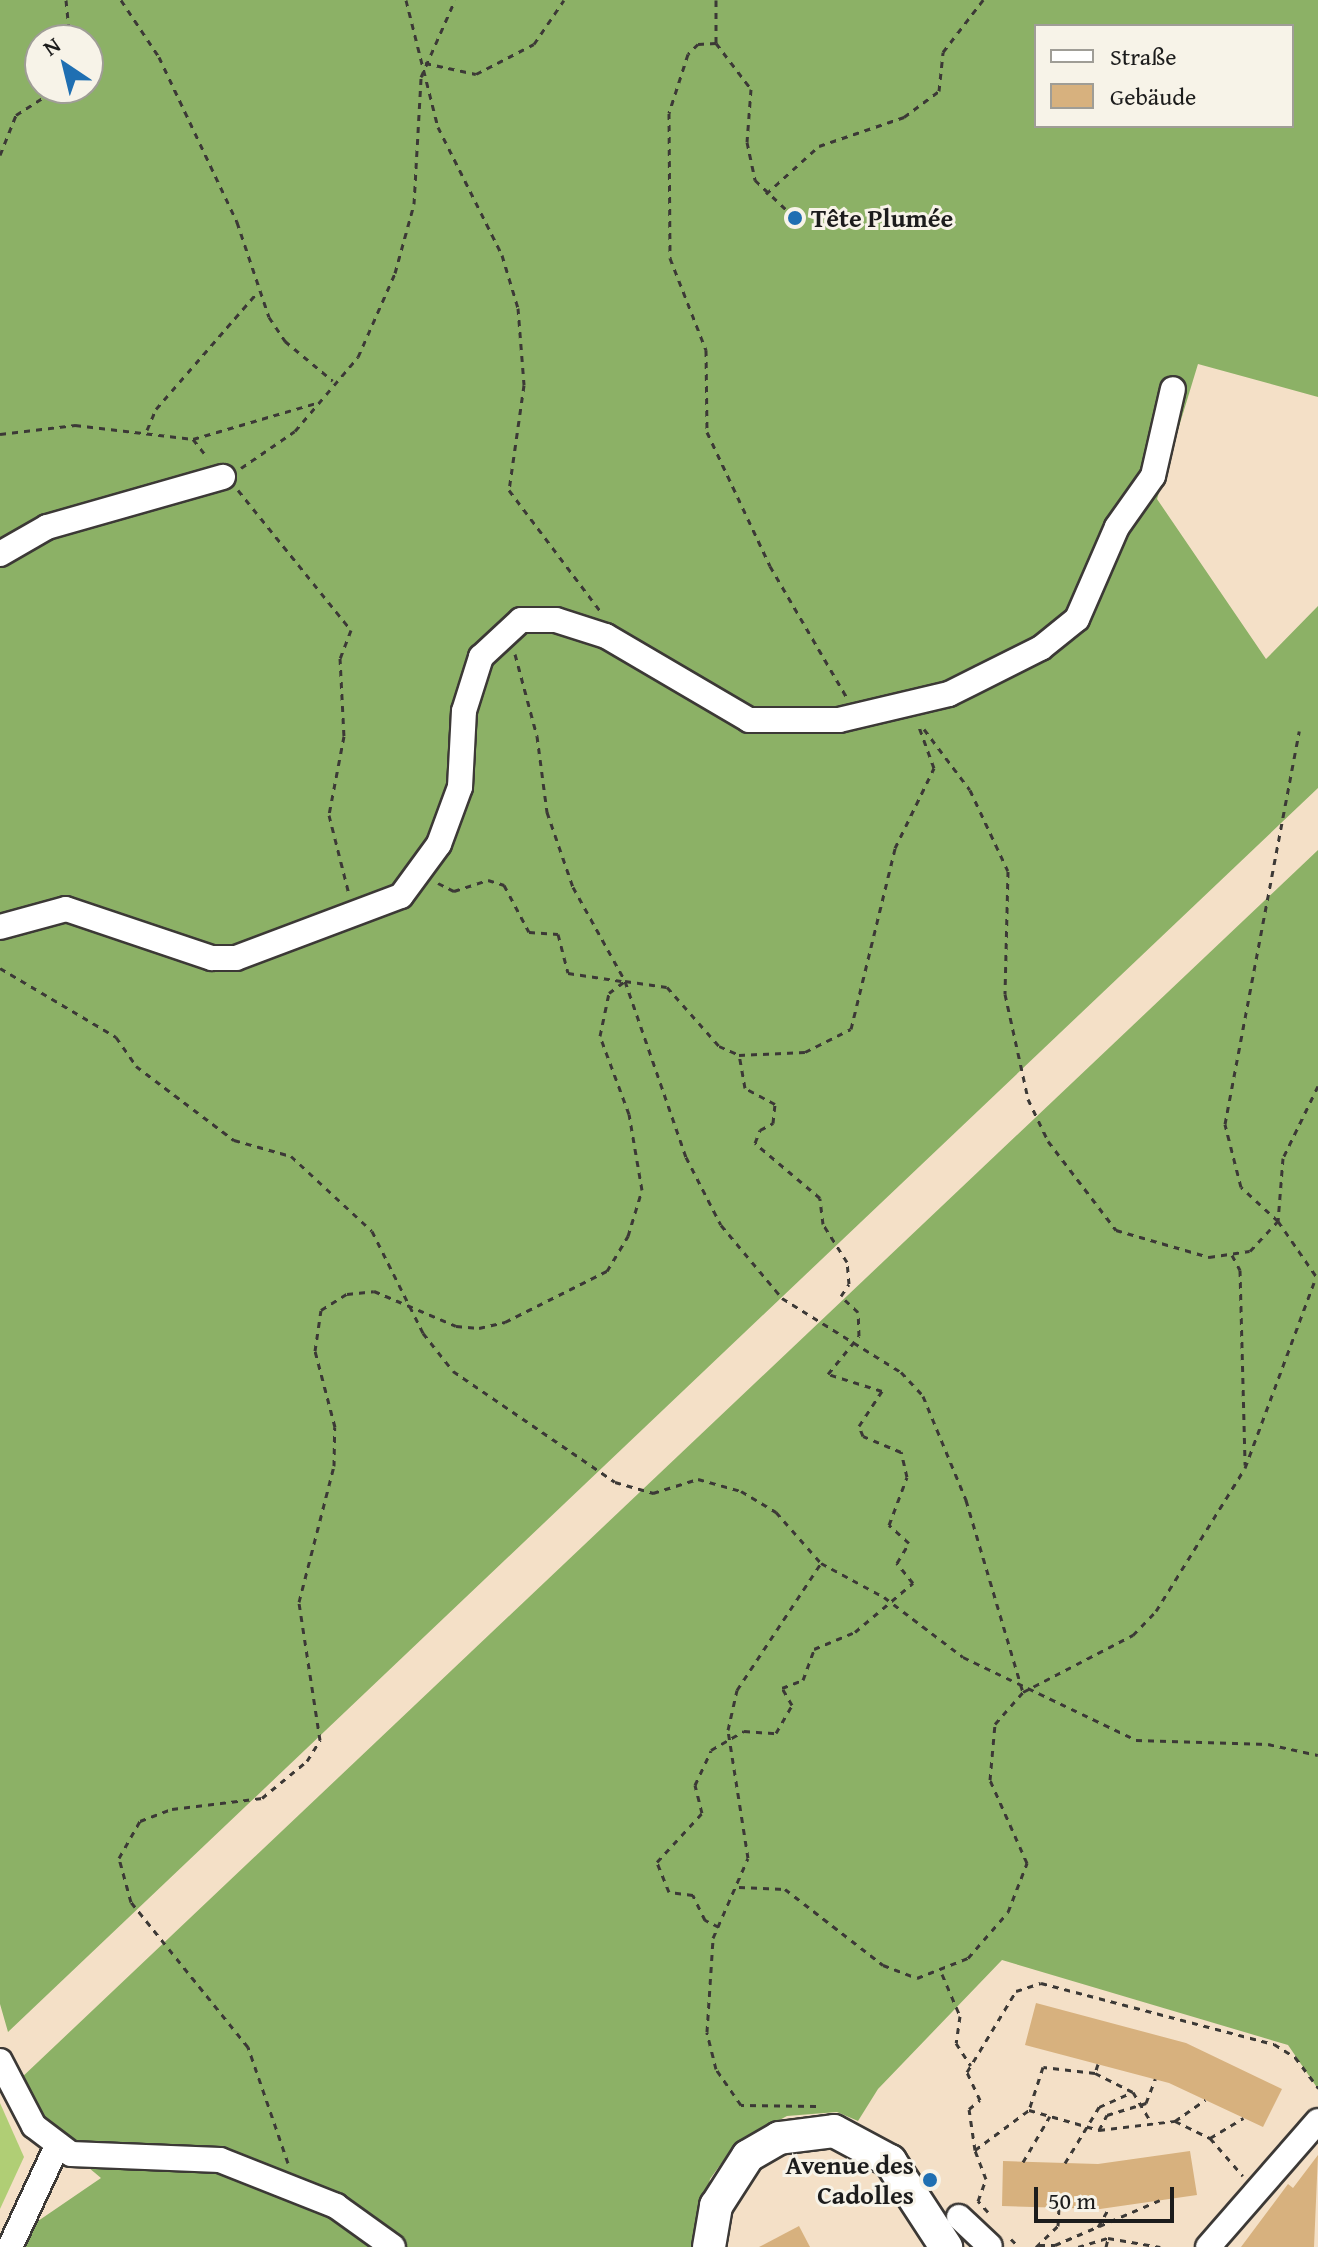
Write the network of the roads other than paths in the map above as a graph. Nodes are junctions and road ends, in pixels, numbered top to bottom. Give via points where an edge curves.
1 (1173, 389) dead end
2 (223, 477) road end
3 (0, 554) edge
4 (0, 927) edge
5 (0, 2061) edge
6 (1318, 2121) edge
7 (57, 2146) junction
8 (959, 2217) dead end
9 (998, 2234) edge
10 (10, 2247) edge
11 (393, 2247) edge
12 (709, 2247) edge
13 (946, 2247) edge
14 (1208, 2247) edge

1 - 4 street via 1153,476 1117,527 1077,619 1041,648 913,718 749,720 625,647 556,620 508,626 473,676 460,787 420,877 401,896 236,958 212,958 66,909
2 - 3 street via 47,527
5 - 7 street via 22,2111
6 - 14 street
7 - 10 street
7 - 11 street via 88,2159 220,2160 298,2187
8 - 9 street
12 - 13 main road via 716,2206 748,2156 779,2138 834,2131 890,2161

